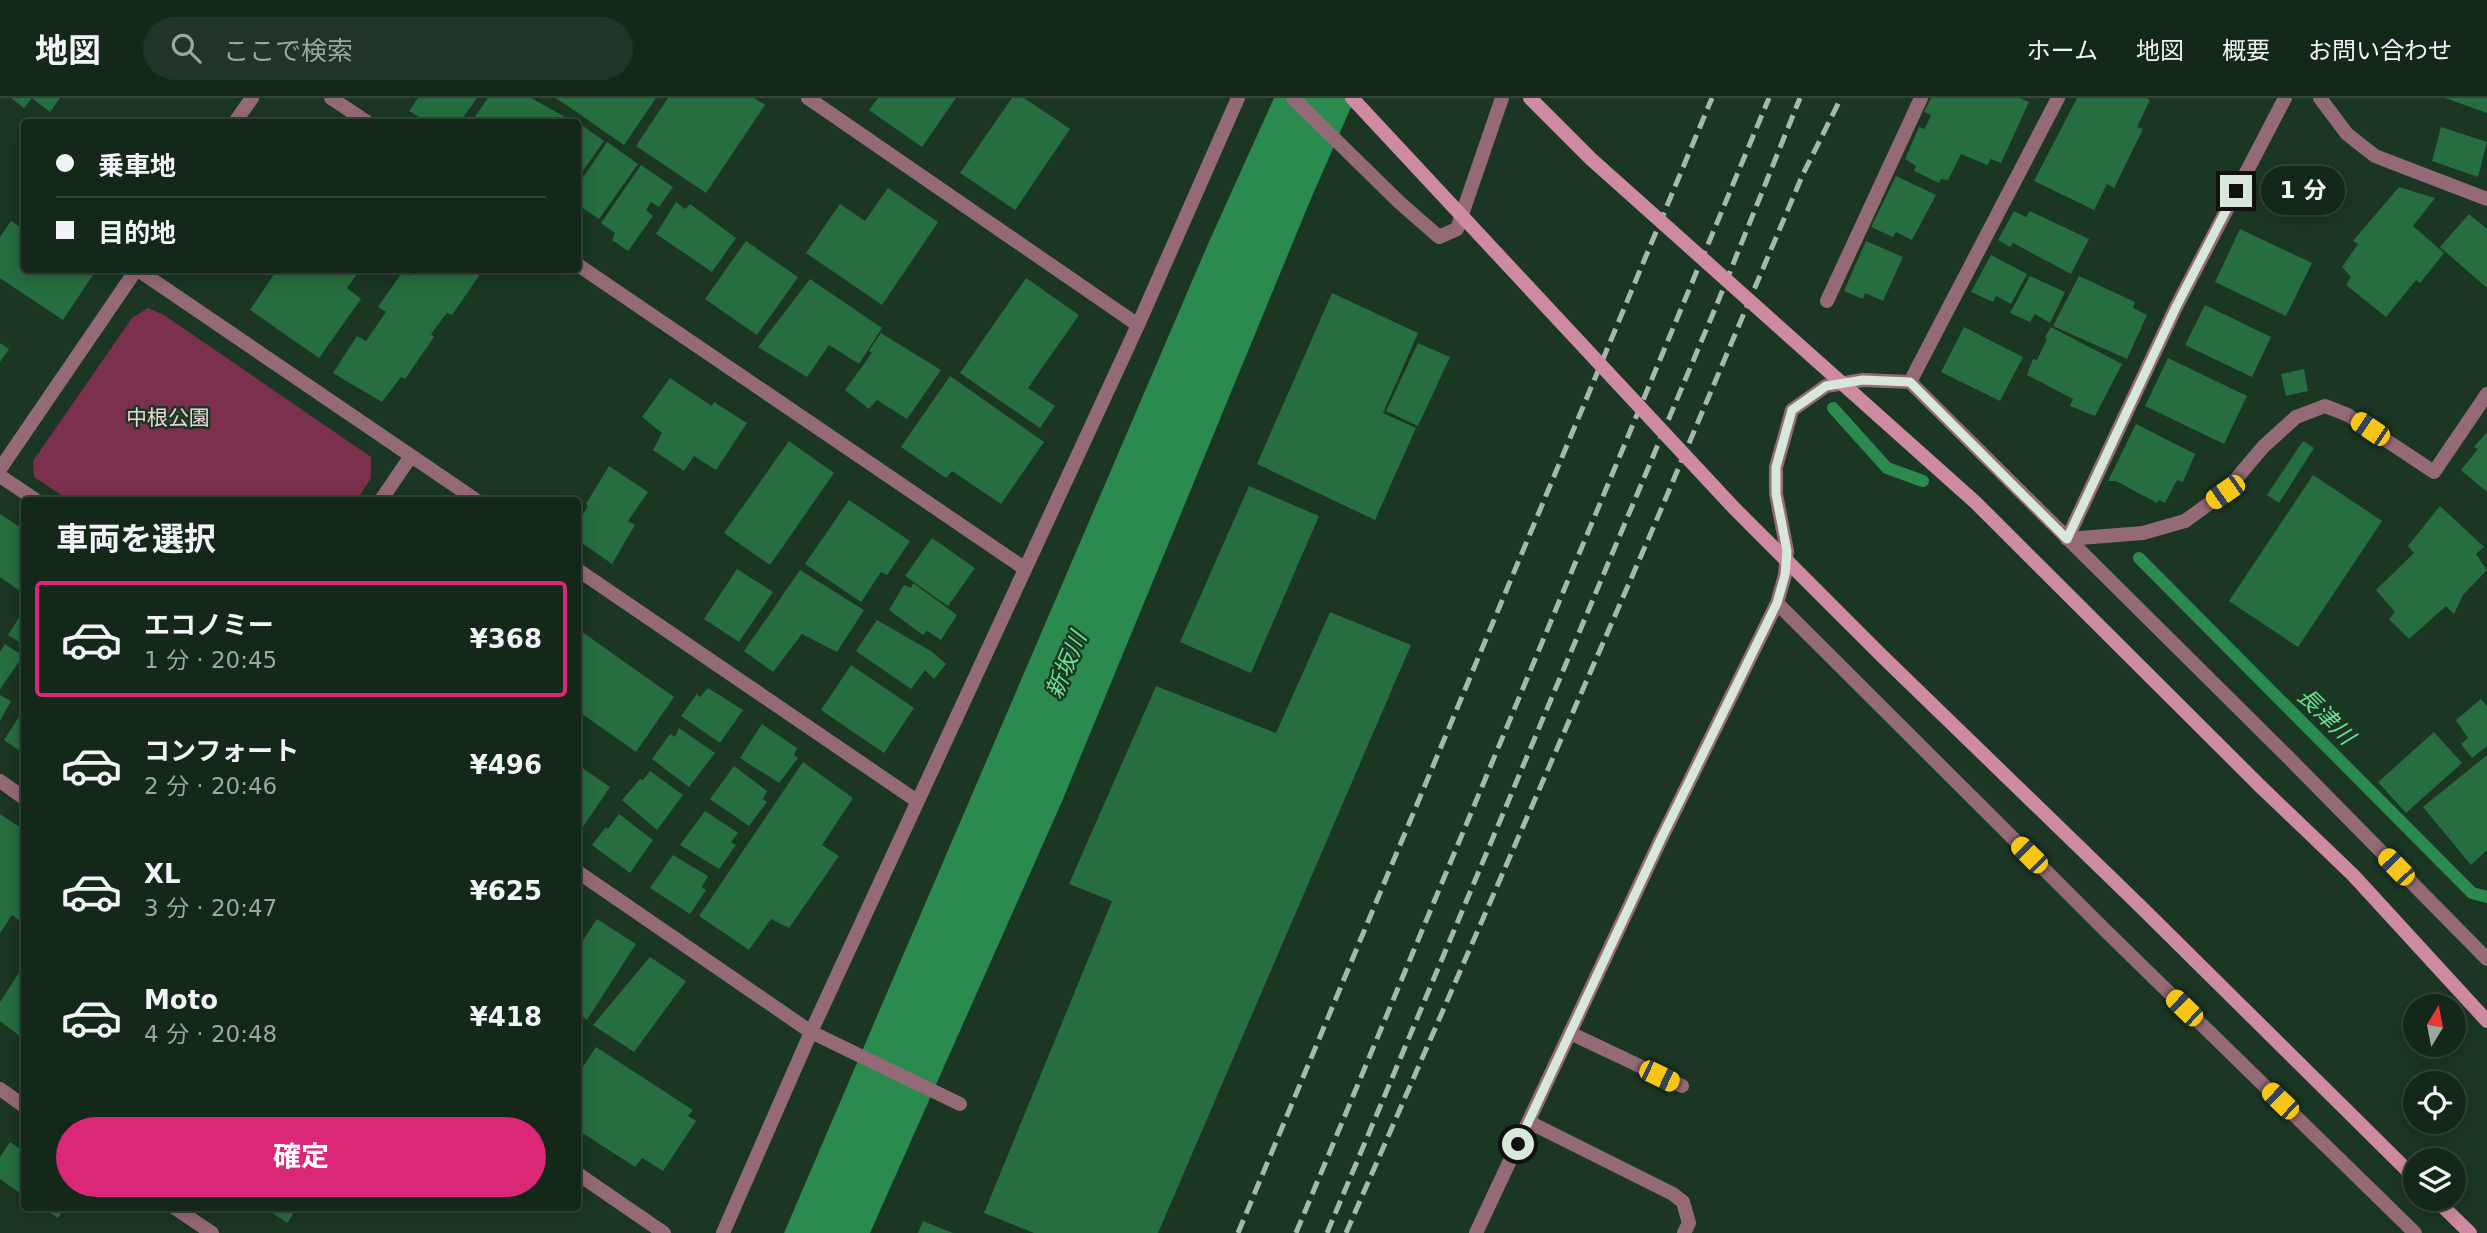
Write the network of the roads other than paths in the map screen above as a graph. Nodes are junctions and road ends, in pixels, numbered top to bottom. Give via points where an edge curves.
1 (252, 98) edge
2 (331, 98) edge
3 (808, 98) edge
4 (1238, 98) edge
5 (1293, 98) edge
6 (1352, 98) edge
7 (1502, 98) edge
8 (1530, 98) edge
9 (1922, 98) edge
10 (2058, 98) edge
11 (2285, 98) edge
12 (2320, 98) edge
13 (237, 119) edge
14 (362, 119) edge
15 (2487, 199) edge
16 (581, 267) edge
17 (135, 273) edge
18 (141, 273) edge
19 (1827, 301) dead end
20 (1138, 325) junction
21 (1910, 382) junction
22 (2487, 394) edge
23 (411, 456) junction
24 (0, 469) edge
25 (0, 476) edge
26 (32, 497) edge
27 (383, 497) edge
28 (472, 497) edge
29 (2067, 539) junction
30 (1024, 568) junction
31 (581, 572) edge
32 (1777, 603) junction
33 (0, 781) edge
34 (21, 796) edge
35 (917, 802) junction
36 (581, 874) edge
37 (2487, 959) edge
38 (2487, 1021) edge
39 (811, 1032) junction
40 (1570, 1032) junction
41 (1682, 1086) dead end
42 (0, 1089) edge
43 (21, 1104) edge
44 (960, 1104) dead end
45 (1528, 1122) junction
46 (2403, 1166) edge
47 (581, 1176) edge
48 (179, 1211) edge
49 (2447, 1211) edge
50 (212, 1233) edge
51 (664, 1233) edge
52 (723, 1233) edge
53 (1476, 1233) edge
54 (1684, 1233) edge
55 (2415, 1233) edge
56 (2470, 1233) edge

1 - 13 street
2 - 14 street
3 - 20 street
4 - 20 street
5 - 7 street via 1439,237 1457,229
6 - 46 street, bridge via 1734,508
8 - 38 street, bridge via 1591,159 1975,502 2353,874
9 - 19 street
10 - 21 street
11 - 29 street via 2176,307
12 - 15 street via 2347,134 2375,156
16 - 30 street
17 - 24 street
18 - 23 street
20 - 30 street
21 - 29 street
21 - 32 street via 1863,380 1826,386 1792,410 1776,467 1776,494 1787,551
22 - 29 street via 2434,472 2348,415 2325,406 2296,417 2225,492 2185,521 2143,533
23 - 27 street
23 - 28 street
25 - 26 street
29 - 37 street
30 - 35 street
31 - 35 street
32 - 40 street
32 - 55 street
33 - 34 street
35 - 39 street
36 - 39 street
39 - 44 street
39 - 52 street
40 - 41 street
40 - 45 street
42 - 43 street
45 - 53 street
45 - 54 street via 1673,1194 1683,1202 1689,1223
47 - 51 street
48 - 50 street
49 - 56 street

